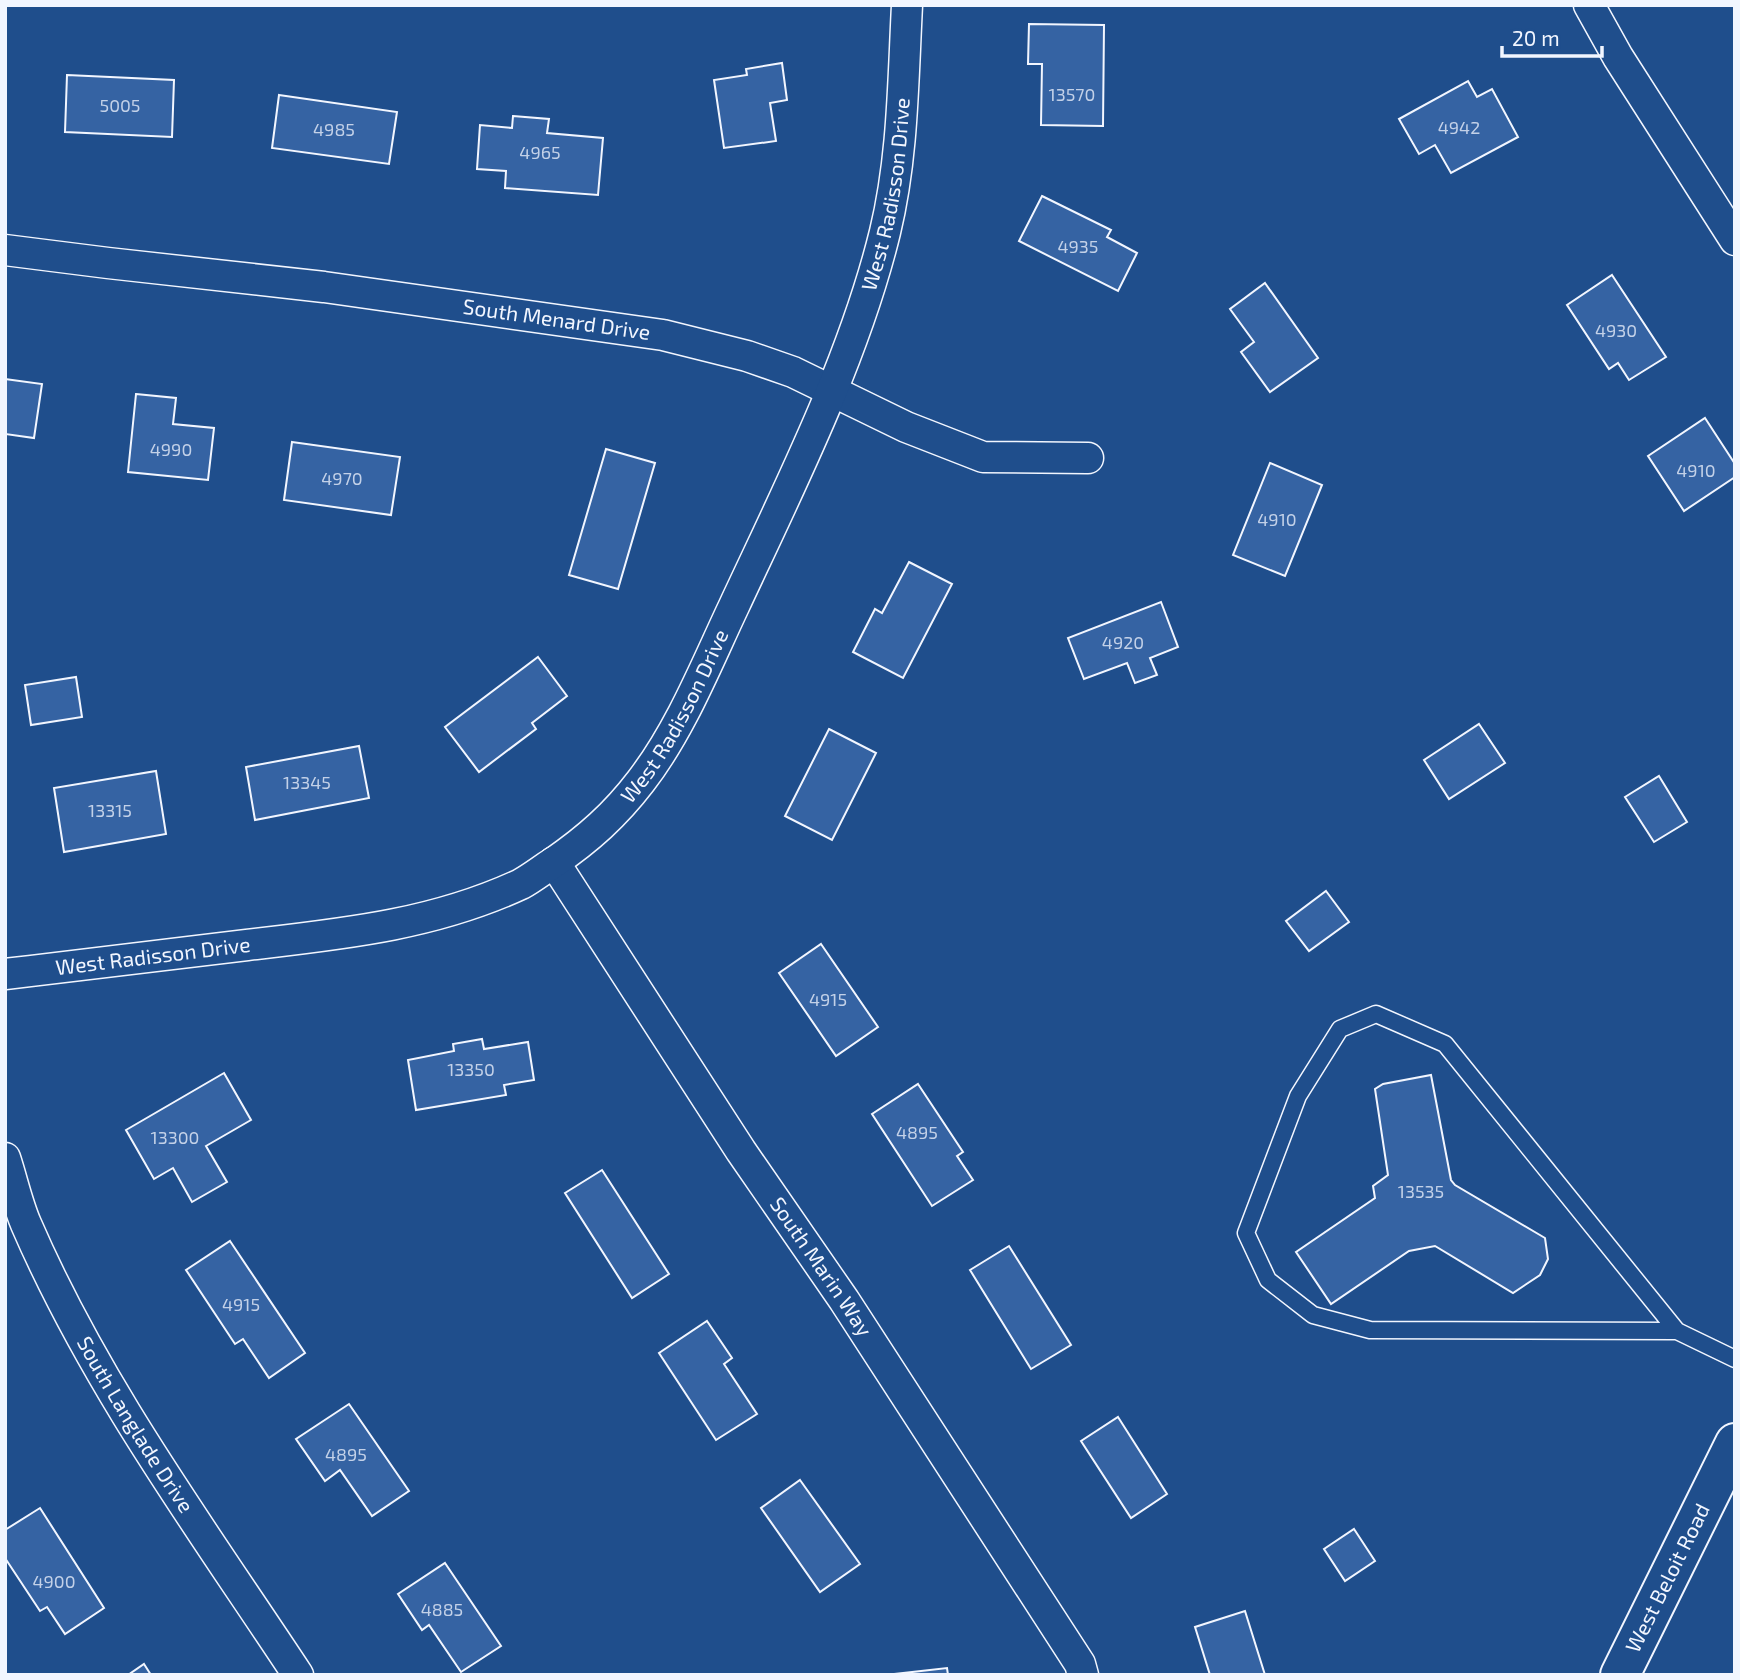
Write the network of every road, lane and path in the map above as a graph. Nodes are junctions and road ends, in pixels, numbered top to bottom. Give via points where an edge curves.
1 (906, 5) edge
2 (1589, 5) edge
3 (1735, 240) edge
4 (5, 250) edge
5 (831, 389) junction
6 (1088, 458) dead end
7 (554, 862) junction
8 (5, 974) edge
9 (5, 1158) edge
10 (1677, 1332) junction
11 (1735, 1359) edge
12 (1735, 1443) edge
13 (298, 1675) edge
14 (1083, 1675) edge
15 (1620, 1675) edge

1 - 5 street, West Radisson Drive via 900,149 885,229 867,295
2 - 3 street
4 - 5 street, South Menard Drive via 324,287 663,335 747,356
5 - 6 street, South Menard Drive via 906,427 983,457
5 - 7 street, West Radisson Drive via 679,722 643,779 616,811 583,843
7 - 8 street, West Radisson Drive via 525,882 426,919 347,933
7 - 14 street, South Marin Way via 741,1151 844,1300
9 - 13 street, South Langlade Drive via 25,1221 75,1328 122,1408
10 - 10 lane via 1370,1330 1313,1315 1268,1280 1246,1233 1298,1096 1340,1029 1376,1014 1446,1044
10 - 11 lane
12 - 15 main road, West Beloit Road

